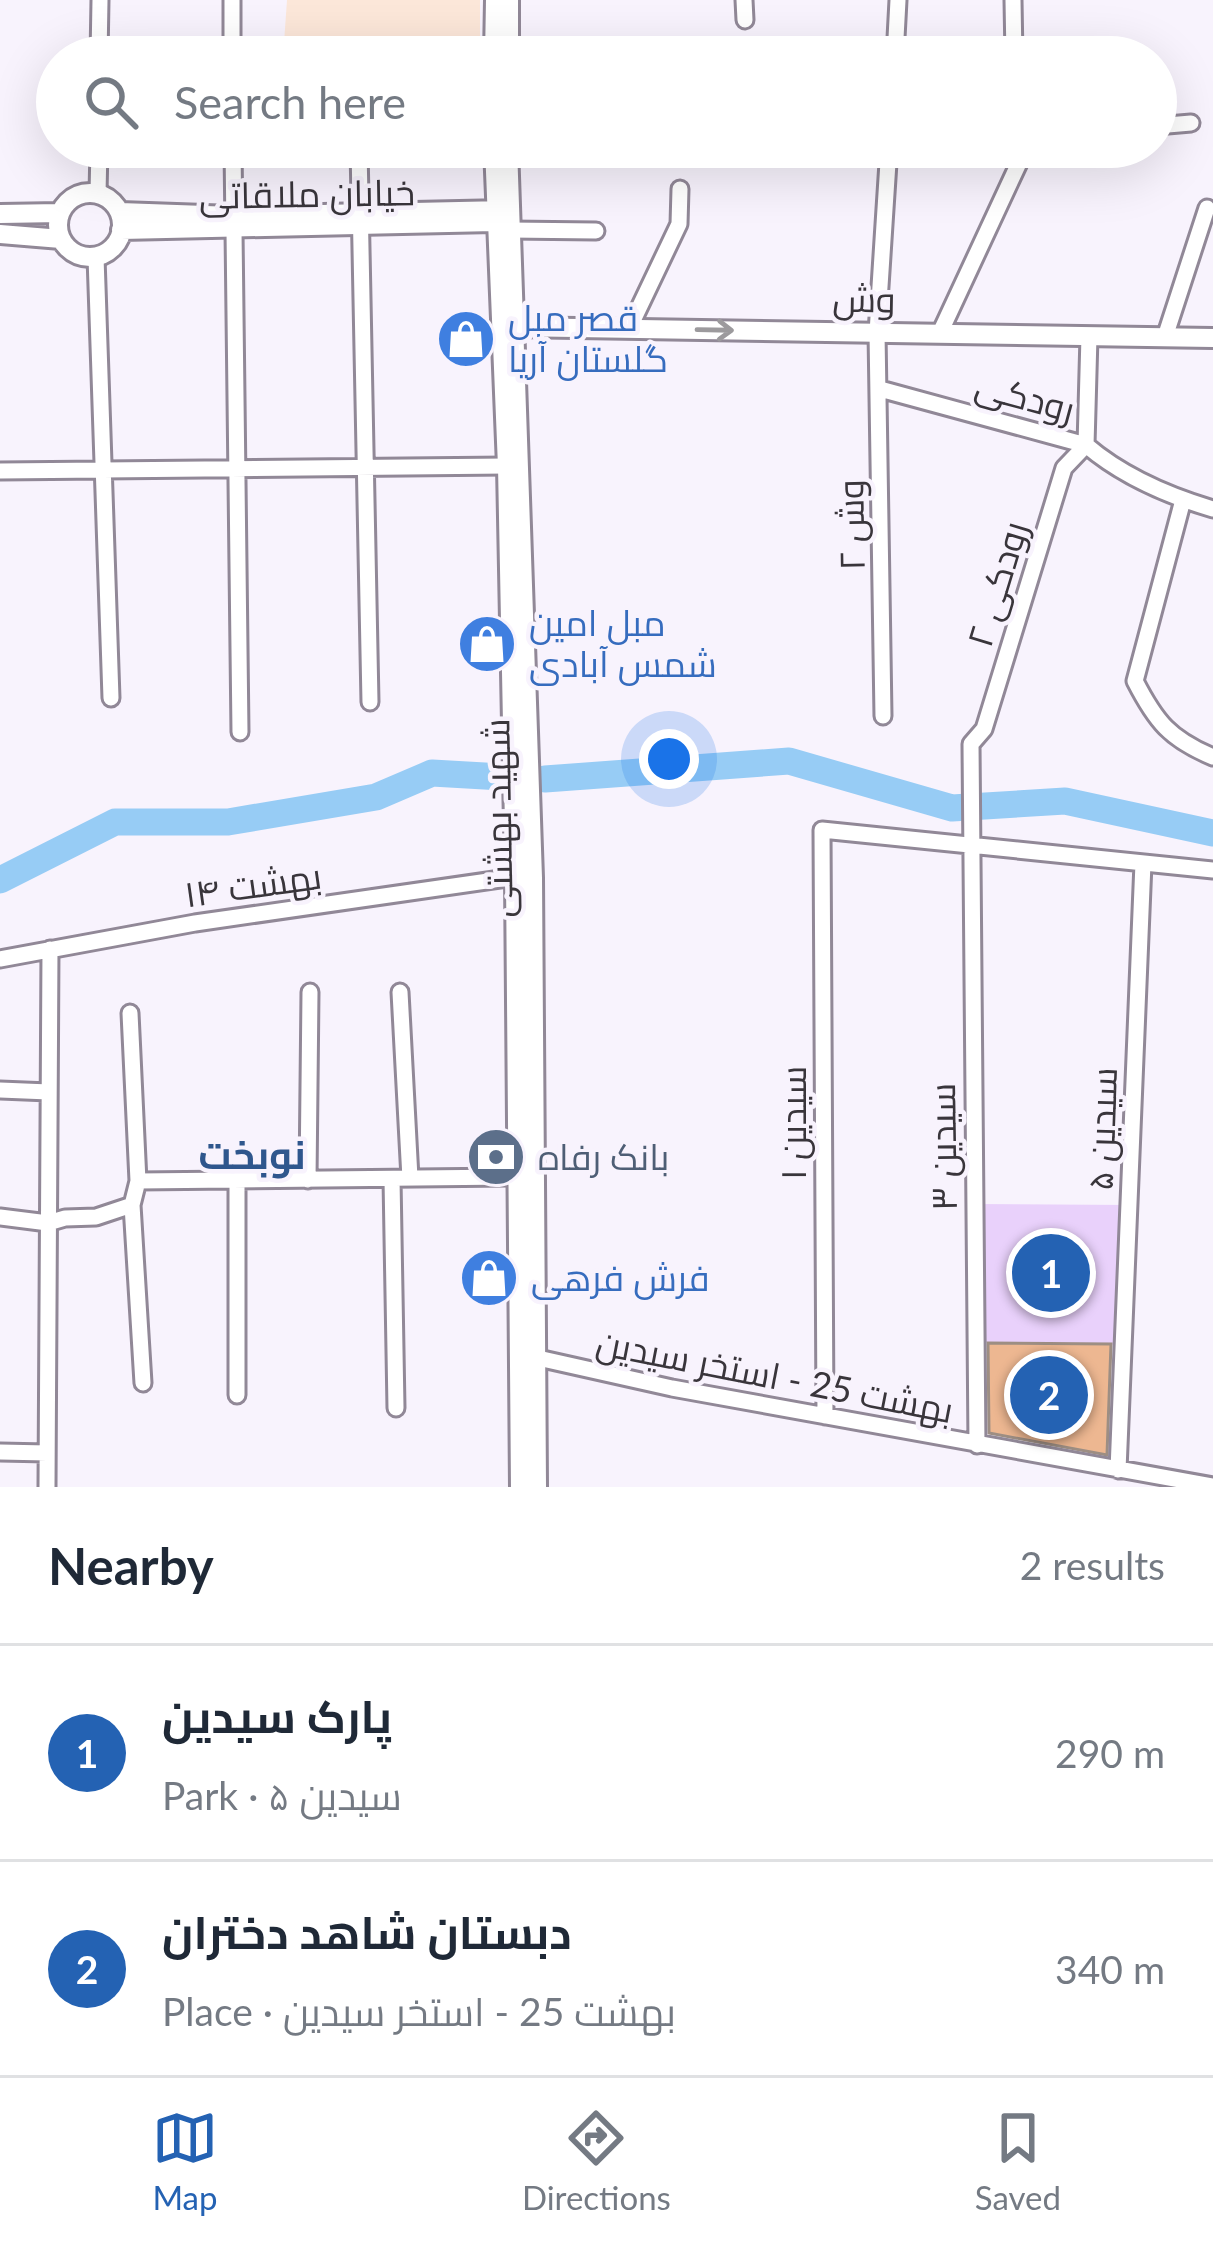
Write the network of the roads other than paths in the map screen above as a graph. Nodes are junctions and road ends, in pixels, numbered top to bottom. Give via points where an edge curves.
1 (100, 0) edge
2 (232, 0) edge
3 (494, 0) edge
4 (509, 0) edge
5 (744, 0) edge
6 (898, 0) edge
7 (1013, 0) edge
8 (745, 20) dead end
9 (100, 36) edge
10 (232, 36) edge
11 (494, 36) edge
12 (508, 36) edge
13 (896, 36) edge
14 (1014, 36) edge
15 (1191, 123) dead end
16 (1177, 124) edge
17 (99, 168) edge
18 (233, 168) edge
19 (360, 168) edge
20 (497, 168) edge
21 (507, 168) edge
22 (888, 168) edge
23 (1017, 168) edge
24 (680, 189) dead end
25 (98, 194) junction
26 (1207, 208) dead end
27 (60, 213) junction
28 (0, 214) edge
29 (503, 219) junction
30 (363, 220) junction
31 (120, 221) junction
32 (234, 223) junction
33 (596, 231) dead end
34 (0, 234) edge
35 (61, 239) junction
36 (97, 257) junction
37 (514, 327) junction
38 (629, 329) junction
39 (877, 333) junction
40 (940, 334) junction
41 (1089, 336) junction
42 (1166, 337) junction
43 (1213, 338) edge
44 (880, 389) junction
45 (1086, 445) junction
46 (507, 466) junction
47 (365, 467) junction
48 (234, 468) junction
49 (102, 469) junction
50 (0, 471) edge
51 (1184, 500) junction
52 (1213, 509) edge
53 (111, 698) dead end
54 (370, 702) dead end
55 (883, 716) dead end
56 (239, 732) dead end
57 (970, 744) joint
58 (1213, 757) edge
59 (969, 847) junction
60 (1143, 863) junction
61 (1213, 870) edge
62 (515, 877) junction
63 (50, 949) junction
64 (0, 959) edge
65 (310, 992) dead end
66 (400, 992) dead end
67 (130, 1012) dead end
68 (0, 1090) edge
69 (49, 1092) junction
70 (410, 1178) junction
71 (520, 1178) junction
72 (392, 1179) junction
73 (308, 1180) junction
74 (138, 1181) junction
75 (237, 1181) junction
76 (132, 1205) junction
77 (0, 1217) edge
78 (48, 1223) junction
79 (538, 1358) junction
80 (143, 1383) dead end
81 (238, 1395) dead end
82 (396, 1408) dead end
83 (825, 1416) junction
84 (977, 1445) junction
85 (0, 1452) edge
86 (47, 1453) junction
87 (1118, 1470) junction
88 (1155, 1482) edge
89 (1213, 1486) edge
90 (47, 1487) edge
91 (520, 1487) edge
92 (537, 1487) edge

1 - 9 street
2 - 10 street
3 - 11 main road
4 - 12 main road
5 - 8 street
6 - 13 street
7 - 14 street
15 - 16 street
17 - 25 street
18 - 32 street
19 - 30 street
20 - 29 main road, شهید بهشتی
21 - 29 main road, شهید بهشتی
22 - 39 street, وش ۲
23 - 40 street
24 - 38 street via 679,224
25 - 27 main road via 75,196
25 - 31 main road
26 - 42 street
27 - 28 main road
27 - 35 main road
29 - 30 main road, خیابان ملاقاتی
29 - 33 street
29 - 37 main road, شهید بهشتی
29 - 46 main road, شهید بهشتی
30 - 32 main road, خیابان ملاقاتی
30 - 47 street
31 - 32 main road, خیابان ملاقاتی
31 - 36 main road via 113,247
32 - 48 street
34 - 35 main road
35 - 36 main road via 78,255
36 - 49 street
37 - 38 main road, وش
37 - 79 main road, شهید بهشتی via 533,878
38 -> 39 main road, وش
39 - 40 main road, وش
39 - 44 street, وش ۲
40 - 41 main road, وش
41 - 42 main road, وش
41 - 45 street
42 - 43 main road, وش
44 - 45 street, رودکی
44 - 55 street, وش ۲
45 - 51 street, رودکی
45 - 57 street, رودکی ۲ via 1064,468 984,729
46 - 47 street
46 - 62 main road, شهید بهشتی
47 - 48 street
47 - 54 street
48 - 49 street
48 - 56 street
49 - 50 street
49 - 53 street
51 - 52 street, رودکی
51 - 58 street via 1135,681 1176,740
57 - 59 street, سیدین ۳
59 - 60 street
59 - 83 street, سیدین ۱ via 822,830
59 - 84 street, سیدین ۳
60 - 61 street
60 - 87 street, سیدین ۵
62 - 63 street, بهشت ۱۴
62 - 71 main road, شهید بهشتی
63 - 64 street, بهشت ۱۴
63 - 69 street
65 - 73 street
66 - 70 street
67 - 74 street
68 - 69 street
69 - 78 street
70 - 71 street
70 - 72 street
71 - 91 main road, شهید بهشتی
72 - 73 street
72 - 82 street
73 - 75 street
74 - 75 street
74 - 76 street
75 - 81 street
76 - 78 street
76 - 80 street
77 - 78 street
78 - 86 street
79 - 83 street, بهشت 25 - استخر سیدین
79 - 92 main road, شهید بهشتی
83 - 84 street, بهشت 25 - استخر سیدین
84 - 87 street, بهشت 25 - استخر سیدین
85 - 86 street
86 - 90 street
87 - 88 street, بهشت 25 - استخر سیدین
88 - 89 street, بهشت 25 - استخر سیدین

